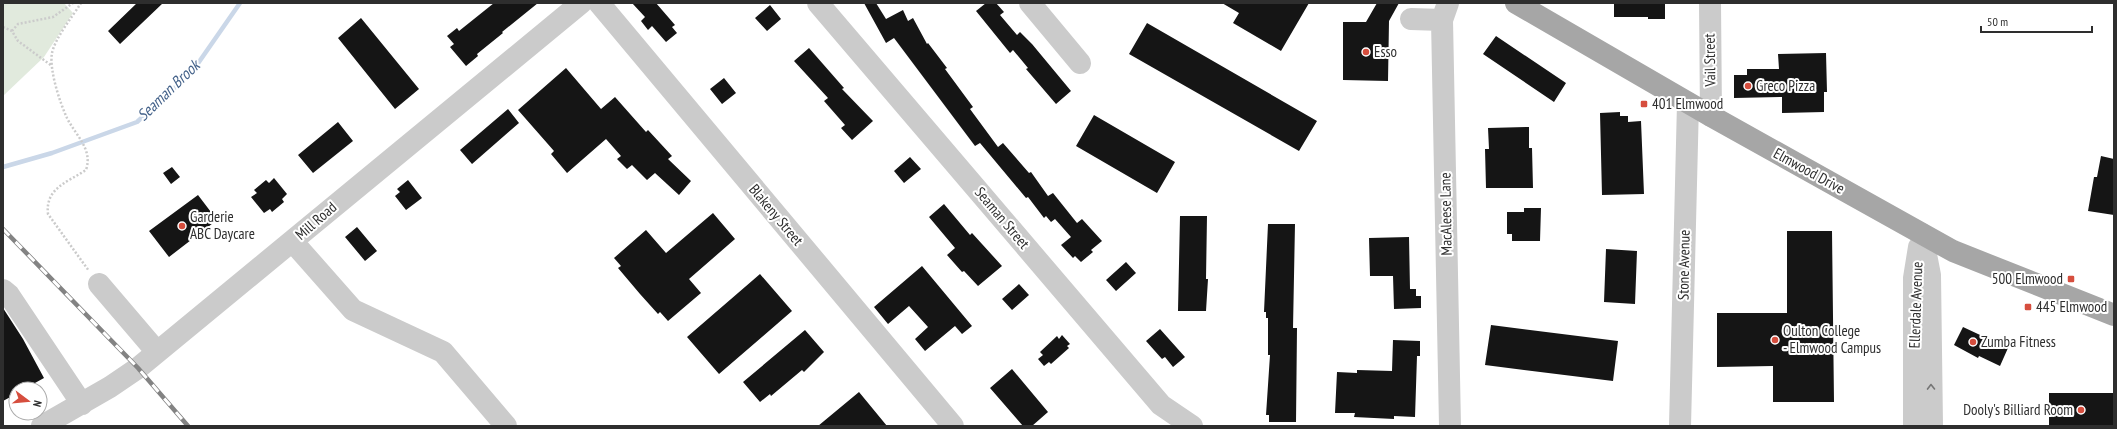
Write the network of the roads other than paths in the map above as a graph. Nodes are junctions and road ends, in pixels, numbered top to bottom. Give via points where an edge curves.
1 (581, 3) edge
2 (599, 3) edge
3 (818, 3) edge
4 (1030, 3) edge
5 (1516, 3) edge
6 (1710, 3) edge
7 (1445, 11) edge
8 (1411, 19) dead end
9 (1080, 63) dead end
10 (1688, 103) junction
11 (1711, 116) junction
12 (1922, 234) junction
13 (293, 242) junction
14 (99, 284) road end
15 (3, 290) edge
16 (2114, 315) edge
17 (157, 352) junction
18 (82, 404) junction
19 (42, 426) edge
20 (506, 426) edge
21 (953, 426) edge
22 (1192, 426) edge
23 (1450, 426) edge
24 (1680, 426) edge
25 (1914, 426) edge
26 (1932, 426) edge

1 - 13 street, Mill Road
2 - 21 street, Blakeny Street
3 - 22 street, Seaman Street via 1161,405
4 - 9 street
5 - 10 main road, Elmwood Drive
6 - 11 street, Vail Street
7 - 8 street
7 - 23 street, MacAleese Lane
10 - 11 main road, Elmwood Drive
10 - 24 street, Stone Avenue
11 - 12 main road, Elmwood Drive
12 - 16 main road, Elmwood Drive via 1953,251
12 - 25 street, Ellerdale Avenue via 1914,278
26 -> 12 street, Ellerdale Avenue via 1930,275
13 - 17 street, Mill Road
13 - 20 street via 353,310 443,352
14 - 17 street
15 - 18 street via 10,295
17 - 18 street, Mill Road
18 - 19 street, Mill Road

